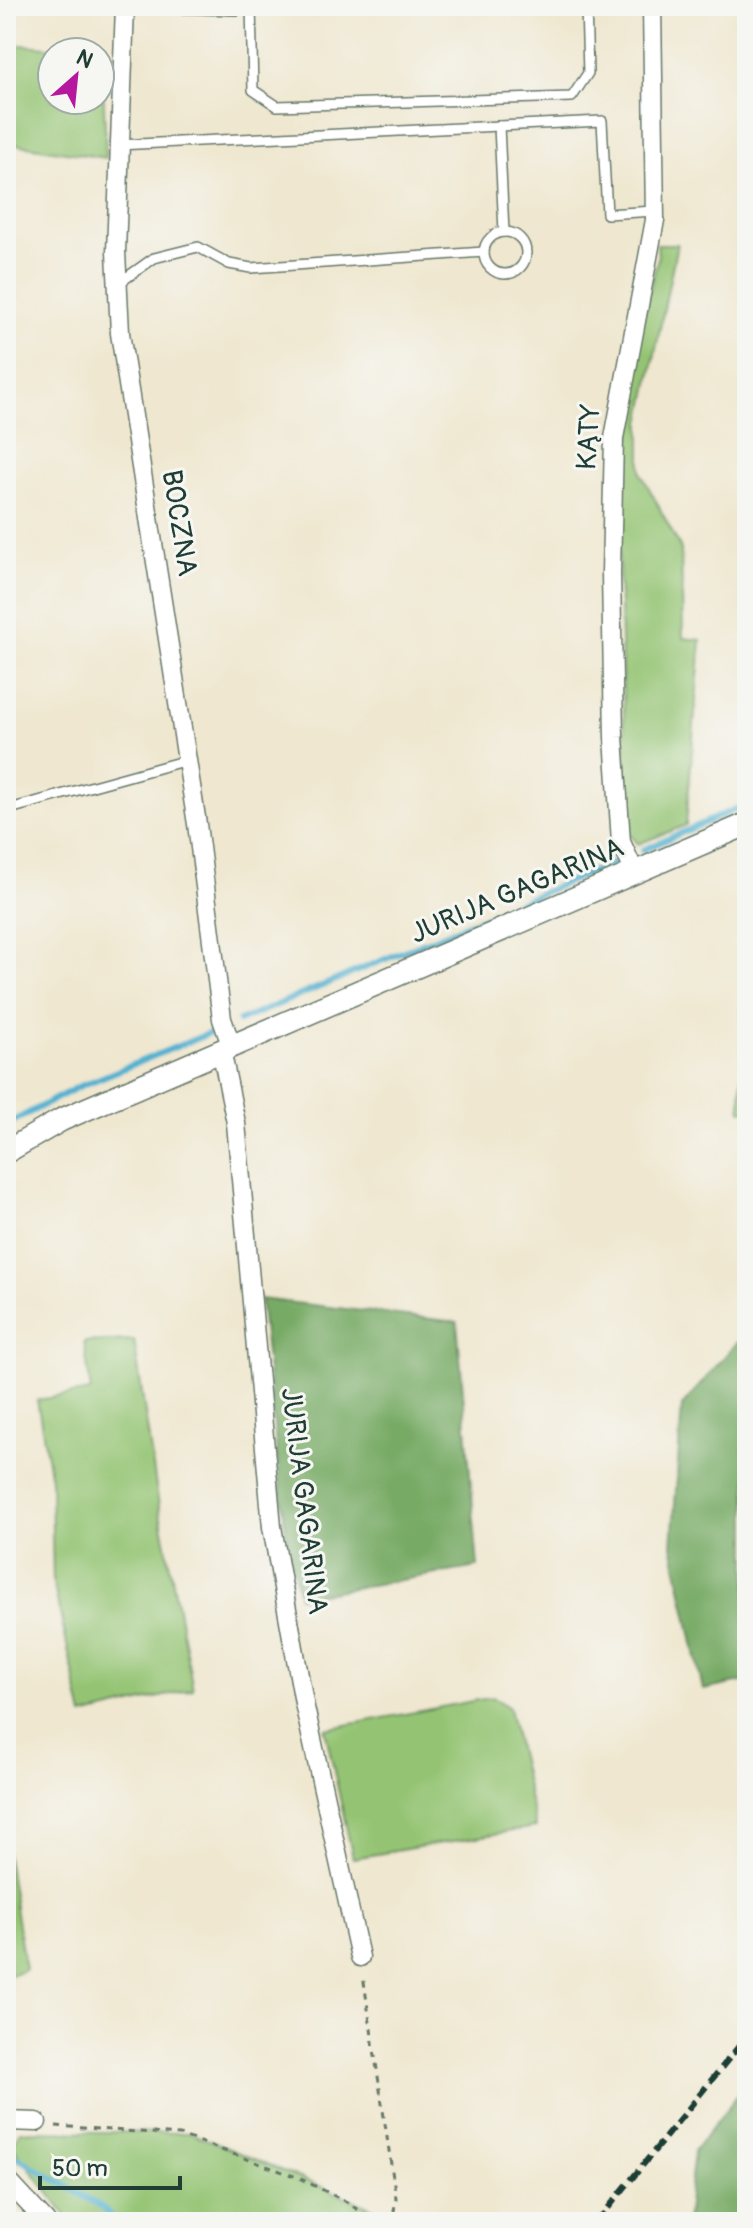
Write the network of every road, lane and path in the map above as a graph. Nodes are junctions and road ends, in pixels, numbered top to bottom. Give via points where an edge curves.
1 (125, 6) edge
2 (243, 6) edge
3 (251, 6) edge
4 (586, 6) edge
5 (652, 6) edge
6 (499, 126) junction
7 (118, 145) junction
8 (654, 211) junction
9 (504, 232) junction
10 (484, 252) junction
11 (118, 285) junction
12 (187, 760) junction
13 (6, 810) edge
14 (747, 824) edge
15 (635, 873) junction
16 (226, 1047) junction
17 (6, 1152) edge
18 (360, 1957) joint
19 (6, 2121) edge
20 (37, 2122) joint
21 (6, 2179) edge
22 (46, 2222) edge

1 - 2 lane
1 - 7 street, BOCZNA
3 - 4 lane via 253,90 277,106 572,97 588,73
5 - 8 street, KĄTY
6 - 7 lane
6 - 8 lane via 602,121 607,214
6 - 9 lane
7 - 11 street, BOCZNA
8 - 15 street, KĄTY via 614,438 614,737 621,842
9 - 10 lane via 489,240
9 - 10 lane via 524,244 526,257 519,269 499,273 488,265
10 - 11 lane via 251,268 229,264 198,247 154,258
11 - 12 street, BOCZNA via 120,333
12 - 13 lane
12 - 16 street, BOCZNA
14 - 15 street, JURIJA GAGARINA
15 - 16 street, JURIJA GAGARINA
16 - 17 street, JURIJA GAGARINA via 34,1132
16 - 18 street, JURIJA GAGARINA via 272,1527
18 - 20 path via 396,2198 386,2220 373,2220 297,2177 180,2135
19 - 20 street
21 - 22 street

